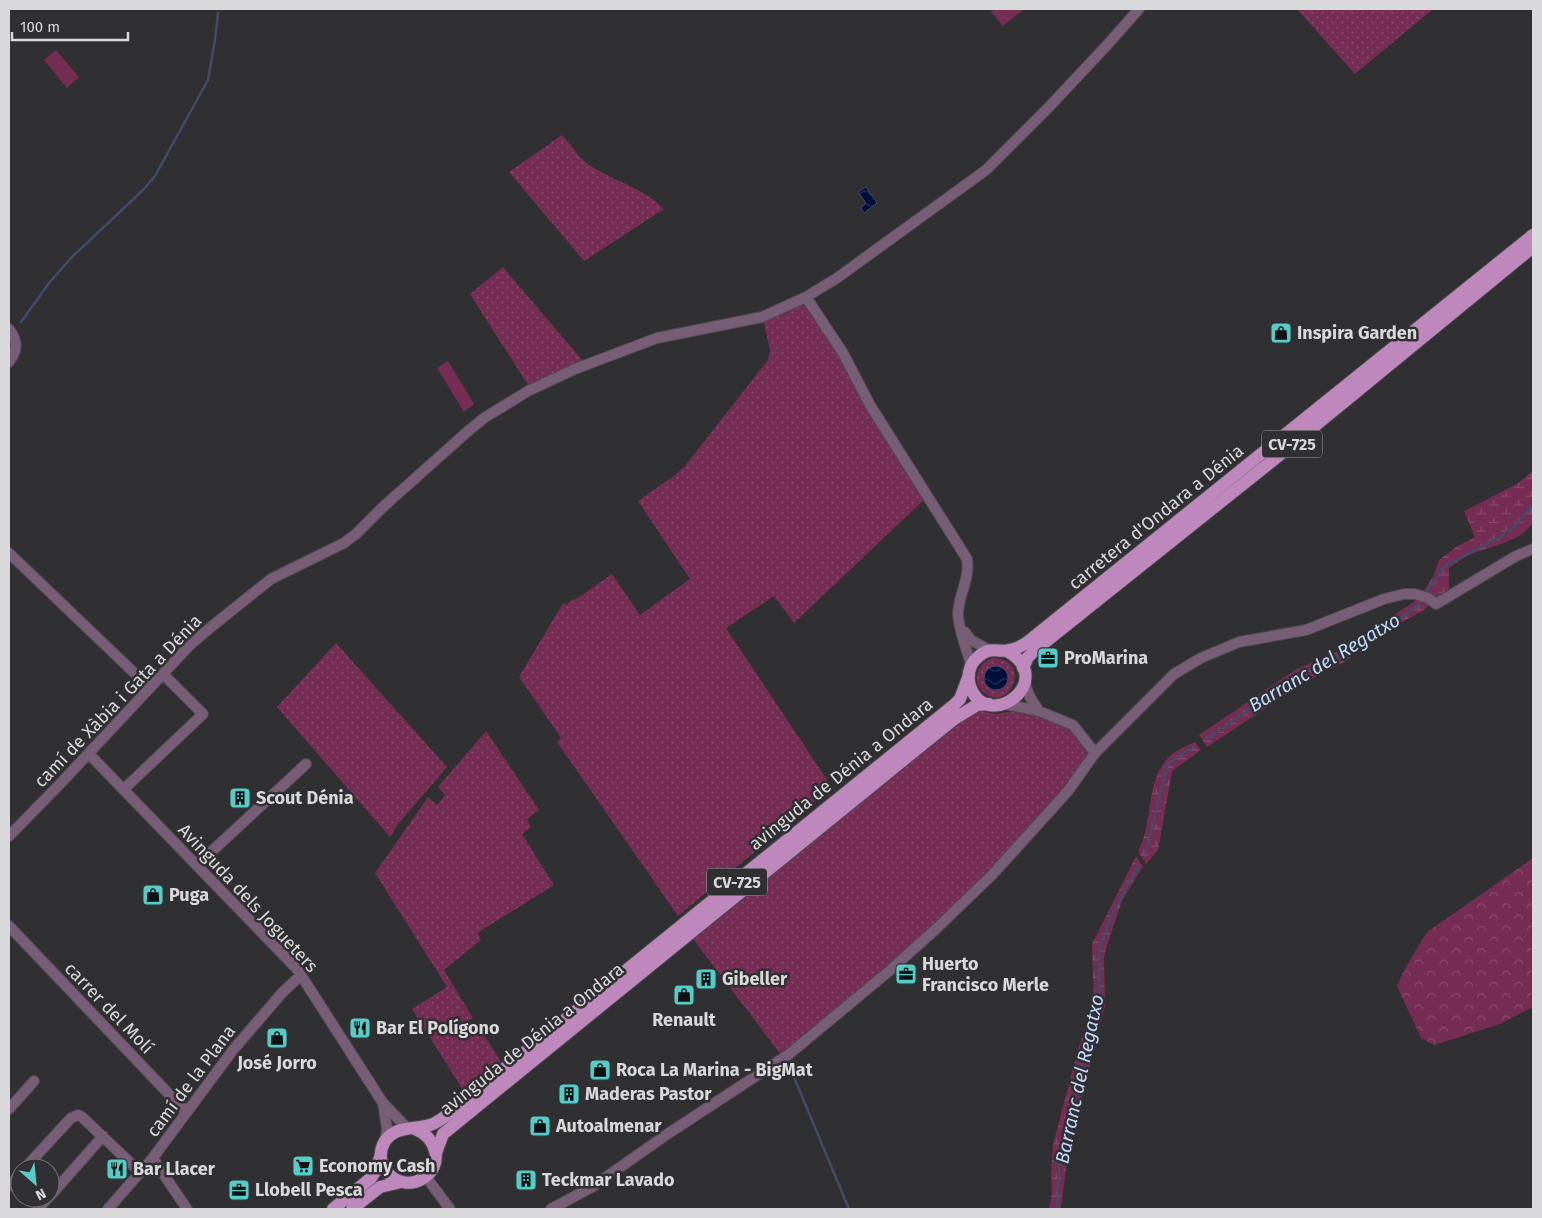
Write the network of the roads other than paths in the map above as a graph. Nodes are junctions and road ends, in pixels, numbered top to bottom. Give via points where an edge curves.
1 (1139, 9) edge
2 (1533, 231) edge
3 (1533, 235) edge
4 (1533, 248) edge
5 (1510, 253) junction
6 (806, 297) junction
7 (9, 329) edge
8 (9, 362) edge
9 (1533, 549) edge
10 (9, 553) edge
11 (959, 626) junction
12 (989, 650) junction
13 (1007, 651) junction
14 (1024, 668) junction
15 (970, 670) junction
16 (164, 674) junction
17 (1024, 682) junction
18 (150, 688) junction
19 (989, 704) junction
20 (1005, 704) junction
21 (1039, 711) junction
22 (1095, 753) junction
23 (89, 754) junction
24 (306, 764) dead end
25 (124, 789) junction
26 (9, 836) edge
27 (197, 865) junction
28 (9, 926) edge
29 (302, 975) junction
30 (34, 1081) dead end
31 (383, 1103) junction
32 (9, 1109) edge
33 (186, 1112) junction
34 (411, 1129) junction
35 (103, 1136) junction
36 (385, 1141) junction
37 (436, 1153) junction
38 (381, 1154) junction
39 (34, 1158) edge
40 (152, 1159) junction
41 (140, 1172) junction
42 (426, 1177) junction
43 (401, 1182) junction
44 (60, 1185) edge
45 (108, 1209) edge
46 (187, 1209) edge
47 (333, 1209) edge
48 (352, 1209) edge
49 (450, 1209) edge
50 (551, 1209) edge

1 - 6 street, camí de Xàbia i Gata a Dénia via 986,170 845,273
2 - 5 street
3 - 5 main road, carretera d'Ondara a Dénia / CV-725
4 - 14 main road, carretera d'Ondara a Dénia / CV-725 via 1034,651
5 - 13 main road, carretera d'Ondara a Dénia / CV-725 via 1110,578 1030,640
6 - 11 street via 967,560 967,575 958,611
6 - 16 street, camí de Xàbia i Gata a Dénia via 762,317 657,338 575,368 528,391 467,432 350,539 271,579 189,646
7 - 8 street via 15,339 16,350
9 - 22 street via 1436,604 1419,594 1410,593 1372,603 1306,630 1239,642 1201,658 1174,674
10 - 18 street
11 - 12 street via 971,640
11 - 15 street
12 - 13 main road, CV-725
12 - 15 main road, CV-725 via 982,653
13 - 14 main road
14 - 17 main road
15 - 19 main road via 972,690
15 - 34 main road, avinguda de Dénia a Ondara / CV-725 via 954,705 453,1110 437,1122
16 - 18 street, camí de Xàbia i Gata a Dénia
16 - 25 street via 203,714
17 - 20 main road via 1018,696
17 - 21 street
18 - 23 street, camí de Xàbia i Gata a Dénia
19 - 20 main road, CV-725
19 - 37 main road, avinguda de Dénia a Ondara / CV-725 via 954,719 443,1134
20 - 21 street
21 - 22 street via 1073,725
22 - 50 street via 1068,791 992,875 936,930 839,1014 780,1061 592,1187
23 - 25 street, Avinguda dels Jogueters
23 - 26 street, camí de Xàbia i Gata a Dénia
24 - 27 street
25 - 27 street, Avinguda dels Jogueters
27 - 29 street, Avinguda dels Jogueters
28 - 33 street, carrer del Molí
29 - 31 street, Avinguda dels Jogueters
29 - 33 street, camí de la Plana via 239,1043
30 - 32 street
31 - 34 street, Avinguda dels Jogueters
31 - 36 street, Avinguda dels Jogueters via 387,1129
33 - 40 street, camí de la Plana
34 - 36 main road, CV-725 via 395,1132
34 - 37 main road via 427,1135
35 - 39 street via 78,1115 71,1118
35 - 41 street
35 - 44 street
36 - 38 main road
37 - 42 main road, CV-725 via 434,1165
38 - 43 main road via 386,1172
38 - 47 main road via 371,1178
40 - 41 street, camí de la Plana
40 - 46 street
41 - 45 street, camí de la Plana
42 - 43 main road via 416,1182
42 - 49 street
43 - 48 main road via 380,1187

